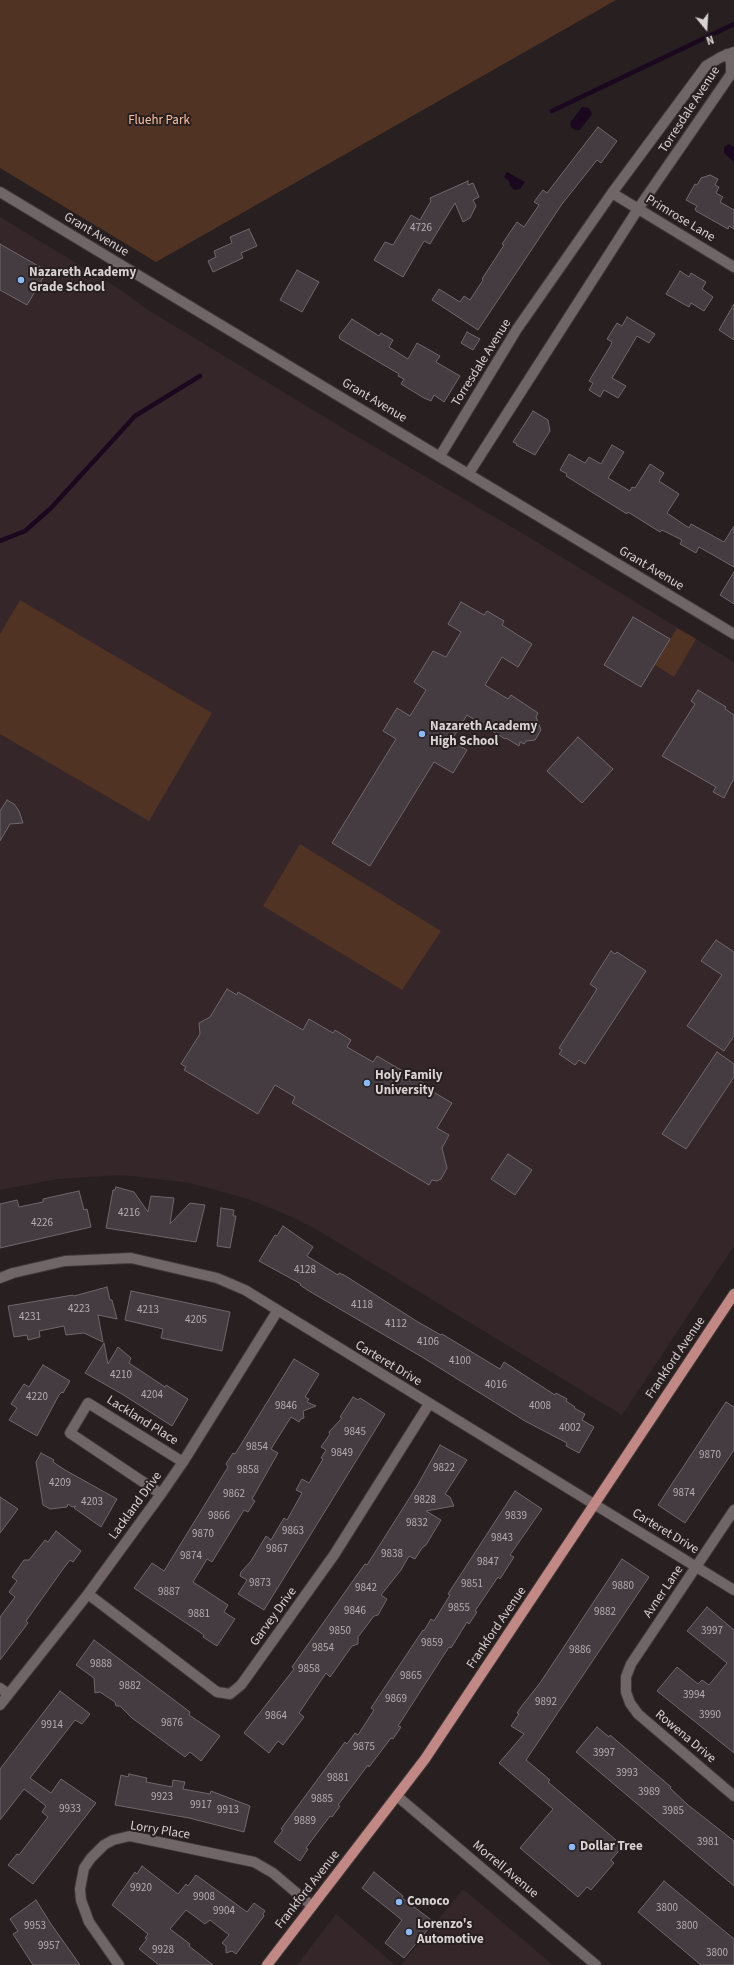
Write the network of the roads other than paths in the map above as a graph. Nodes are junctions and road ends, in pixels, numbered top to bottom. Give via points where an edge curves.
1 (731, 53) edge
2 (0, 192) edge
3 (612, 193) junction
4 (638, 209) junction
5 (734, 267) edge
6 (440, 456) junction
7 (468, 473) junction
8 (734, 634) edge
9 (0, 1278) edge
10 (734, 1294) edge
11 (278, 1310) junction
12 (429, 1404) junction
13 (183, 1462) junction
14 (161, 1494) junction
15 (594, 1504) junction
16 (734, 1510) edge
17 (696, 1566) junction
18 (734, 1590) edge
19 (88, 1594) junction
20 (4, 1691) edge
21 (626, 1692) joint
22 (0, 1705) edge
23 (397, 1796) junction
24 (734, 1796) edge
25 (312, 1906) junction
26 (119, 1965) edge
27 (266, 1965) edge
28 (596, 1965) edge

1 - 3 street, Torresdale Avenue via 706,66
1 - 4 street, Torresdale Avenue via 731,74
2 - 6 street, Grant Avenue
3 - 4 street, Primrose Lane
3 - 6 street, Torresdale Avenue via 517,329
4 - 5 street, Primrose Lane
4 - 7 street, Torresdale Avenue
6 - 7 street, Grant Avenue
7 - 8 street, Grant Avenue
9 - 11 street, Carteret Drive via 65,1261 131,1258 217,1278 245,1290
10 - 15 main road, Frankford Avenue
11 - 12 street, Carteret Drive
11 - 13 street, Lackland Drive
12 - 15 street, Carteret Drive
12 - 19 street, Garvey Drive via 334,1555 241,1685 230,1694 217,1692
13 - 14 street, Lackland Drive
13 - 14 street, Lackland Place via 88,1403 70,1433
14 - 19 street, Lackland Drive
15 - 17 street, Carteret Drive
15 - 23 main road, Frankford Avenue via 432,1748
16 - 17 street, Avner Lane
17 - 18 street, Carteret Drive
17 - 21 street, Avner Lane via 632,1664 626,1677
19 - 20 street, Lackland Drive
20 - 22 street, Lackland Drive
21 - 24 street, Rowena Drive via 638,1714
23 - 25 main road, Frankford Avenue
23 - 28 street, Morrell Avenue
25 - 26 street, Lorry Place via 273,1873 254,1862 130,1836 113,1840 104,1845 84,1868 80,1889 89,1922
25 - 27 main road, Frankford Avenue

